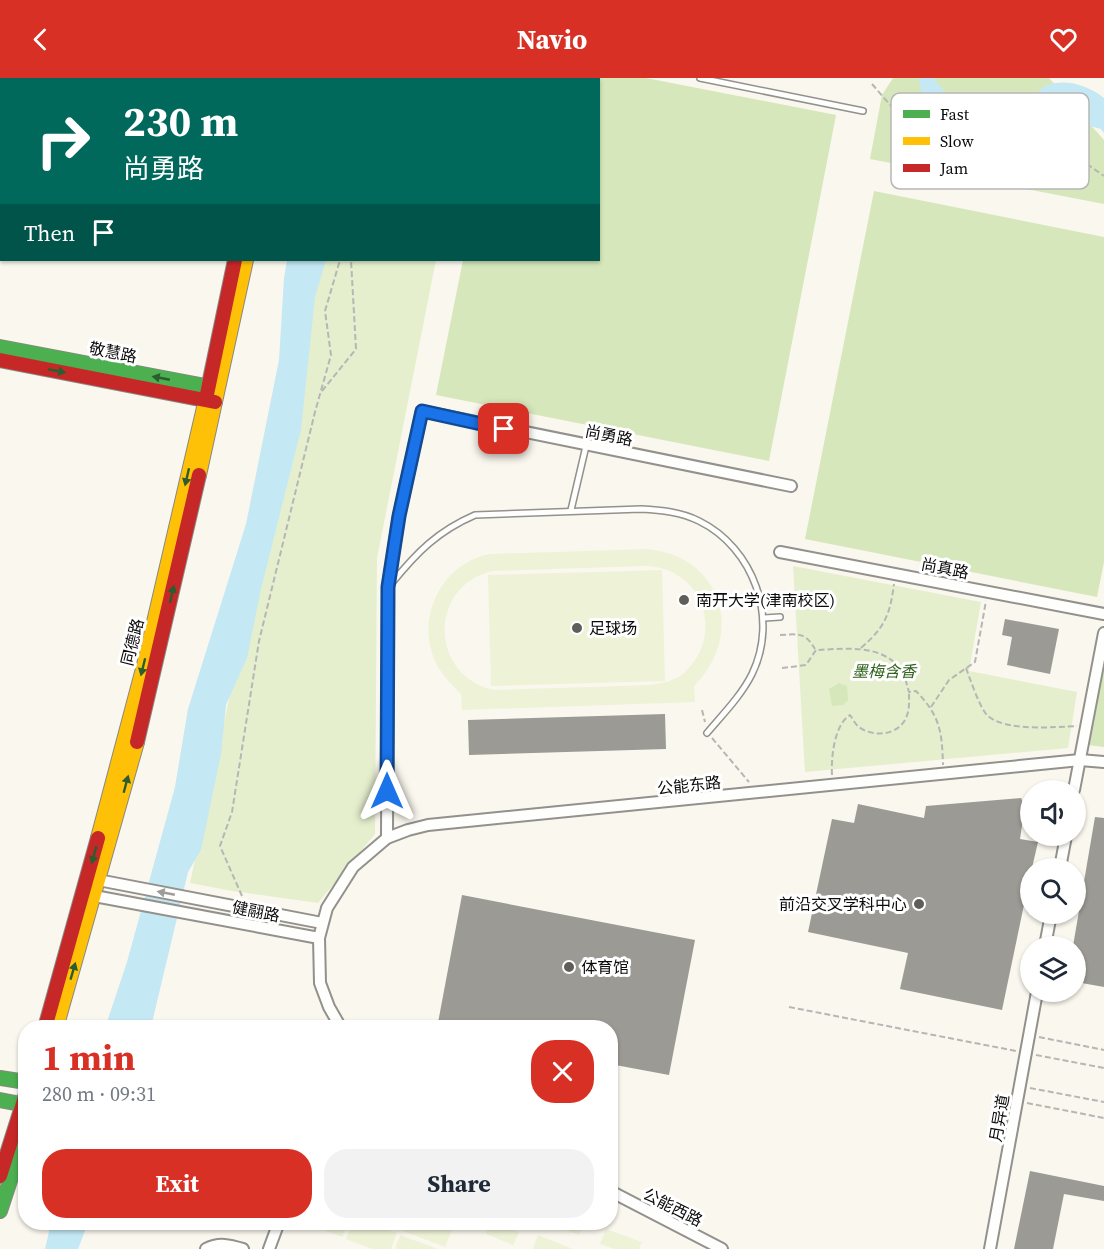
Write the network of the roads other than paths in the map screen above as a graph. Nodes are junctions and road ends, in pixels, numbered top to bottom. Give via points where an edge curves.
1 (700, 78) edge
2 (863, 111) dead end
3 (235, 261) edge
4 (246, 261) edge
5 (0, 347) edge
6 (0, 360) edge
7 (212, 394) junction
8 (586, 446) junction
9 (791, 486) dead end
10 (571, 510) junction
11 (780, 552) dead end
12 (388, 587) junction
13 (1104, 614) edge
14 (764, 618) junction
15 (780, 618) dead end
16 (1104, 633) edge
17 (707, 733) road end
18 (1080, 760) junction
19 (1104, 762) edge
20 (1076, 780) edge
21 (387, 838) junction
22 (94, 879) junction
23 (89, 895) junction
24 (322, 923) junction
25 (319, 938) junction
26 (1035, 1002) edge
27 (48, 1020) edge
28 (58, 1020) edge
29 (336, 1020) edge
30 (0, 1078) edge
31 (18, 1081) edge
32 (0, 1100) edge
33 (18, 1101) edge
34 (18, 1120) edge
35 (18, 1156) edge
36 (0, 1176) edge
37 (618, 1195) edge
38 (0, 1211) edge
39 (276, 1230) edge
40 (211, 1247) edge
41 (243, 1249) edge
42 (269, 1249) edge
43 (722, 1249) edge
44 (990, 1249) edge

1 - 2 lane
3 - 7 main road, 同德路
4 - 7 main road, 同德路
7 -> 5 main road, 敬慧路
6 -> 7 main road, 敬慧路
7 - 22 main road, 同德路
8 - 9 street, 尚勇路
8 - 10 lane
8 - 12 street, 尚勇路 via 422,411
10 - 12 lane via 475,514 454,524 418,551
10 - 14 lane via 664,510 700,521 730,542 744,560
11 - 13 street, 尚真路
12 - 21 street
14 - 15 lane
14 - 17 lane via 759,656 752,674
16 - 18 street
18 - 19 street, 公能东路
18 - 20 street
18 - 21 street, 公能东路 via 428,825
21 - 24 street, 公能东路 via 353,867
22 - 23 main road, 同德路
24 -> 22 street, 健翮路
23 - 25 street, 健翮路
23 - 27 main road, 同德路
28 -> 23 main road, 同德路
24 - 25 street
25 - 29 street via 320,983
26 - 44 street, 月异道
30 - 31 main road
32 - 33 main road
34 - 36 main road
35 - 38 main road
37 - 43 street, 公能西路
39 - 42 street
40 - 41 street

